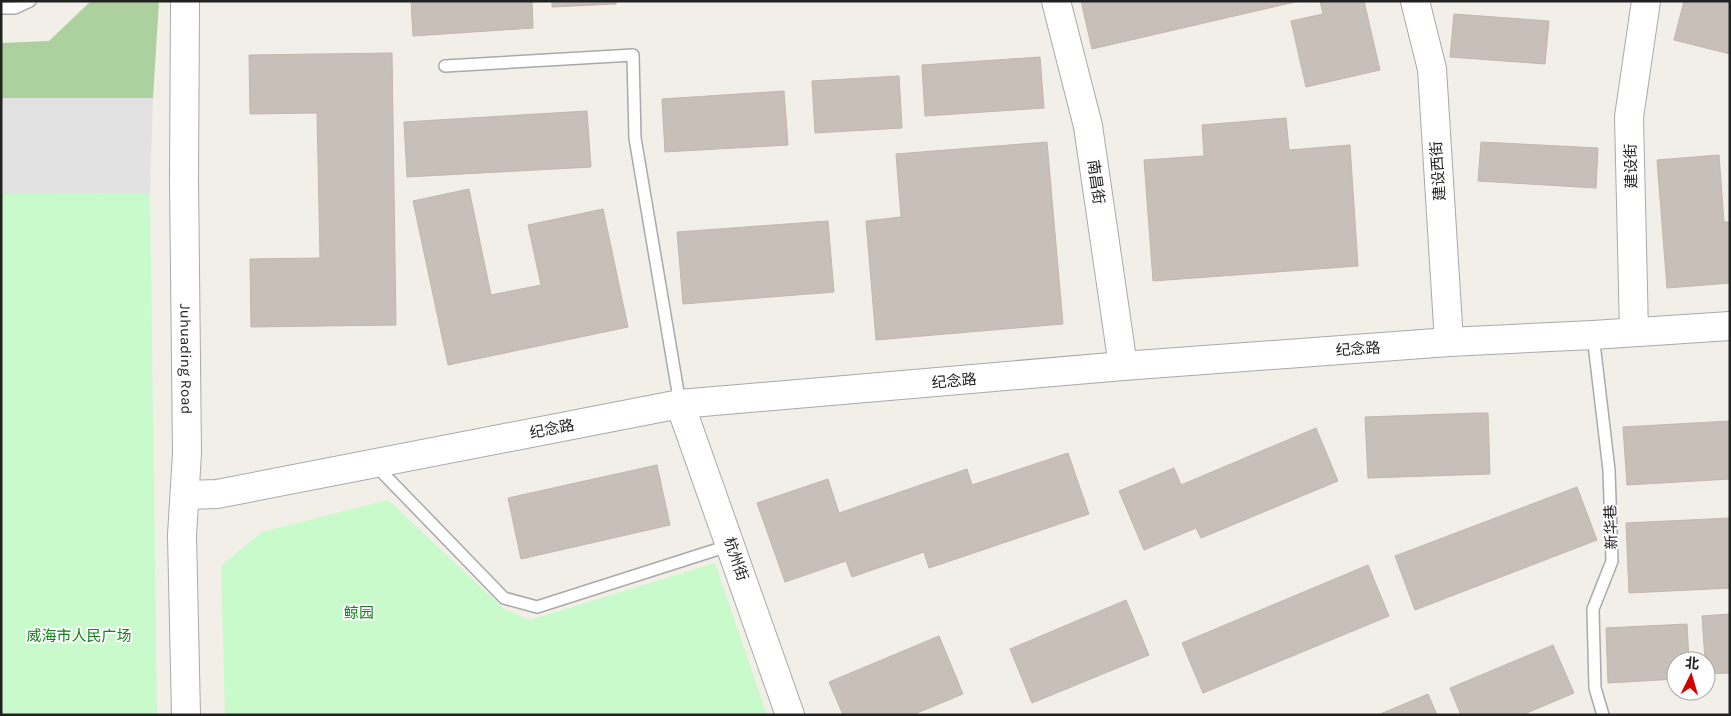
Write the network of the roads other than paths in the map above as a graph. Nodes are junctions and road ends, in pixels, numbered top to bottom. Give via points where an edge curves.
1 (30, 1) edge
2 (186, 1) edge
3 (1056, 1) edge
4 (1415, 1) edge
5 (1646, 1) edge
6 (1, 8) edge
7 (445, 66) dead end
8 (1730, 326) edge
9 (1634, 332) junction
10 (1593, 335) junction
11 (1450, 342) junction
12 (1123, 366) junction
13 (680, 404) junction
14 (374, 463) junction
15 (186, 495) junction
16 (731, 545) junction
17 (186, 715) edge
18 (790, 715) edge
19 (1603, 715) edge

1 - 6 lane via 15,8
2 - 15 street, Juhuading Road
3 - 12 street, 南昌街 via 1088,126
4 - 11 street, 建设西街 via 1432,69
5 - 9 street, 建设街 via 1629,117
7 - 13 lane via 633,55 635,138
8 - 9 street, 纪念路
9 - 10 street, 纪念路
10 - 11 street, 纪念路
10 - 19 lane, 新华巷 via 1609,470 1612,561 1593,609 1595,688
11 - 12 street, 纪念路
12 - 13 street, 纪念路
13 - 14 street, 纪念路
13 - 16 street, 杭州街
14 - 15 street, 纪念路 via 217,494
14 - 16 lane via 504,598 537,607
15 - 17 street, Juhuading Road via 182,535
16 - 18 street, 杭州街

